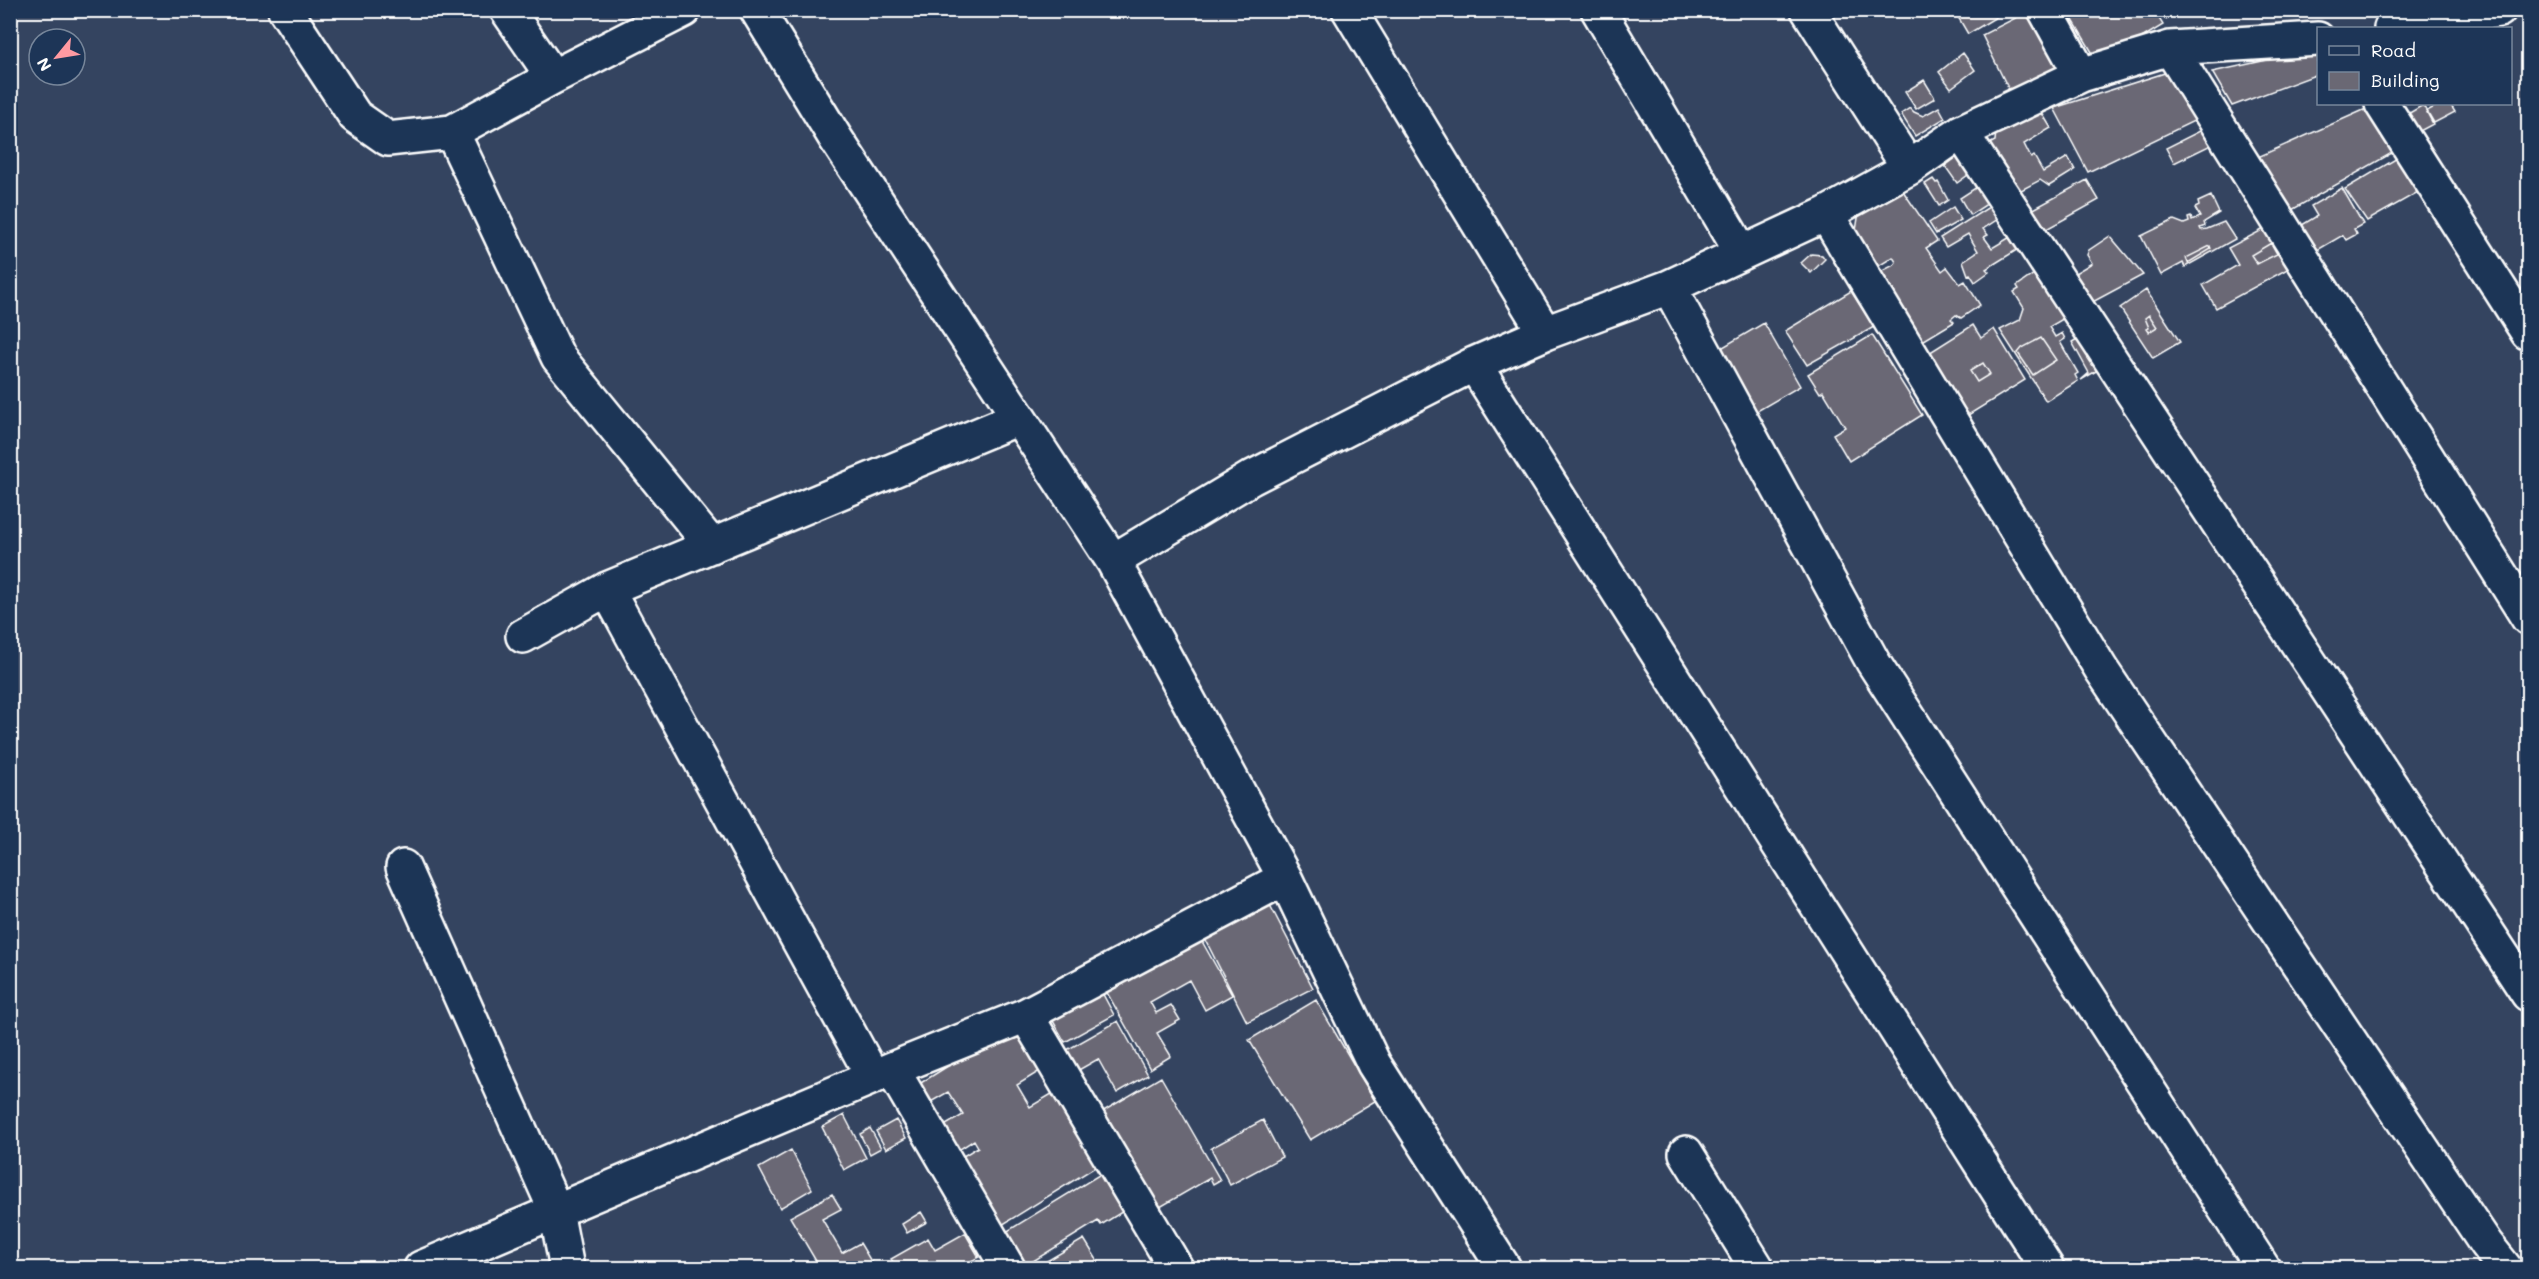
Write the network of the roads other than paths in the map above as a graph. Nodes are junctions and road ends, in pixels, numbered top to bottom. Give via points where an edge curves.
1 (285, 10) edge
2 (507, 10) edge
3 (684, 10) edge
4 (757, 10) edge
5 (1348, 10) edge
6 (1598, 10) edge
7 (1808, 10) edge
8 (2045, 10) edge
9 (2499, 10) edge
10 (2397, 27) edge
11 (2317, 39) edge
12 (2170, 48) junction
13 (2081, 75) junction
14 (553, 76) junction
15 (2383, 105) edge
16 (453, 132) junction
17 (1961, 132) junction
18 (1909, 168) junction
19 (1826, 214) junction
20 (1743, 253) junction
21 (1669, 287) junction
22 (1545, 333) junction
23 (2529, 333) edge
24 (1474, 364) junction
25 (1019, 418) junction
26 (712, 546) junction
27 (1113, 561) junction
28 (607, 590) junction
29 (2529, 618) edge
30 (523, 636) dead end
31 (403, 867) dead end
32 (1285, 878) junction
33 (2529, 994) edge
34 (1026, 1015) junction
35 (883, 1073) junction
36 (1686, 1153) dead end
37 (556, 1211) junction
38 (421, 1269) edge
39 (567, 1269) edge
40 (1008, 1269) edge
41 (1176, 1269) edge
42 (1504, 1269) edge
43 (1757, 1269) edge
44 (2047, 1269) edge
45 (2263, 1269) edge
46 (2505, 1269) edge

1 - 16 street via 356,116 388,139
2 - 14 street
3 - 14 street
4 - 25 street
5 - 22 street
6 - 20 street
7 - 18 street
8 - 13 street
9 - 10 street
11 - 12 street
12 - 13 street
12 - 29 street
13 - 17 street
14 - 16 street
15 - 23 street
16 - 26 street via 558,357
17 - 18 street
17 - 33 street
18 - 19 street
19 - 20 street
19 - 46 street via 2101,669
20 - 21 street
21 - 22 street
21 - 45 street via 1873,662
22 - 24 street
24 - 27 street via 1251,478
24 - 44 street
25 - 26 street
25 - 27 street
26 - 28 street
27 - 32 street
28 - 30 street
28 - 35 street
31 - 37 street
32 - 34 street
32 - 42 street via 1374,1064
34 - 35 street
34 - 41 street
35 - 37 street
35 - 40 street
36 - 43 street
37 - 38 street
37 - 39 street

